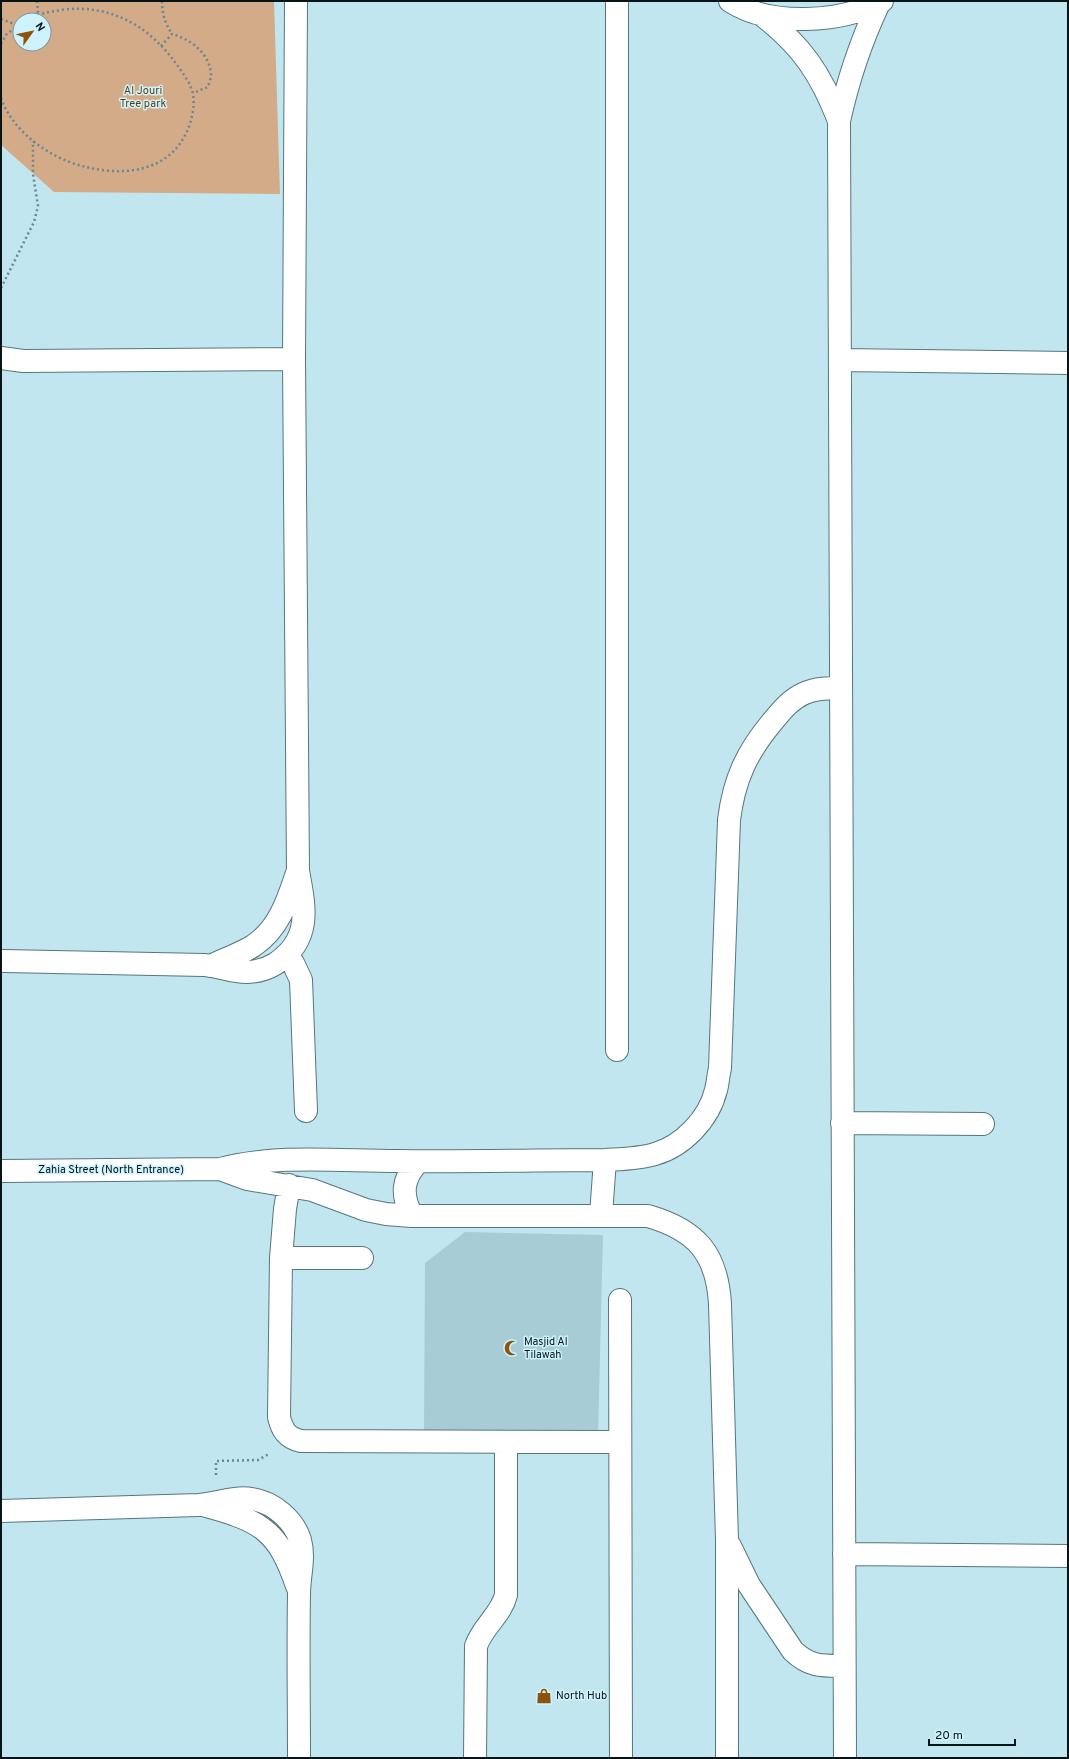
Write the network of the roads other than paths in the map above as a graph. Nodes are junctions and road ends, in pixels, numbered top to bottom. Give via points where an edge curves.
1 (296, 1) edge
2 (617, 1) edge
3 (730, 1) edge
4 (881, 2) edge
5 (762, 15) junction
6 (839, 120) junction
7 (1, 358) edge
8 (294, 359) junction
9 (840, 360) junction
10 (1068, 363) edge
11 (841, 688) junction
12 (298, 872) junction
13 (285, 956) junction
14 (1, 961) edge
15 (210, 966) junction
16 (617, 1050) dead end
17 (306, 1111) dead end
18 (842, 1123) junction
19 (983, 1124) dead end
20 (605, 1160) junction
21 (418, 1162) junction
22 (220, 1169) junction
23 (1, 1171) edge
24 (290, 1185) junction
25 (601, 1215) junction
26 (412, 1216) junction
27 (281, 1258) junction
28 (362, 1258) dead end
29 (620, 1300) dead end
30 (506, 1442) junction
31 (620, 1442) junction
32 (1, 1511) edge
33 (727, 1540) junction
34 (844, 1554) junction
35 (1068, 1556) edge
36 (844, 1666) junction
37 (299, 1758) edge
38 (475, 1758) edge
39 (621, 1758) edge
40 (727, 1758) edge
41 (844, 1758) edge

1 - 8 street
2 - 16 street
3 - 5 street
4 - 5 street via 822,18 792,19
4 - 6 street via 859,48
5 - 6 street via 780,29 810,61 822,80
6 - 9 street
7 - 8 street
8 - 12 street
9 - 10 street
9 - 11 street
11 - 18 street
11 - 20 street via 820,689 792,700 759,738 735,785 729,820 720,1068 716,1091 707,1112 694,1130 676,1144 655,1154
12 - 13 street via 304,918 295,945
12 - 15 street via 282,914 265,937 247,949
13 - 15 street via 274,965 246,972
13 - 17 street via 293,963 301,980
14 - 15 street
18 - 19 street
18 - 34 street
20 - 21 street
20 - 25 street
21 - 22 street via 274,1160
21 - 26 street via 412,1169 405,1187 404,1197
22 - 23 street, Zahia Street (North Entrance)
22 - 24 street via 247,1179
24 - 26 street via 312,1190 366,1210
24 - 27 street via 285,1209
25 - 26 street
25 - 33 street via 648,1216 668,1222 686,1232 701,1246 712,1263 719,1283
27 - 28 street
27 - 30 street via 279,1417 284,1432 294,1440 301,1441
29 - 31 street
30 - 31 street
30 - 38 street via 506,1595 501,1610 483,1632 476,1646
31 - 39 street
32 - 37 street via 208,1504 246,1518 272,1536 289,1562 299,1592
33 - 36 street via 749,1585 793,1651 800,1658 819,1666
33 - 40 street
34 - 35 street
34 - 36 street
36 - 41 street

